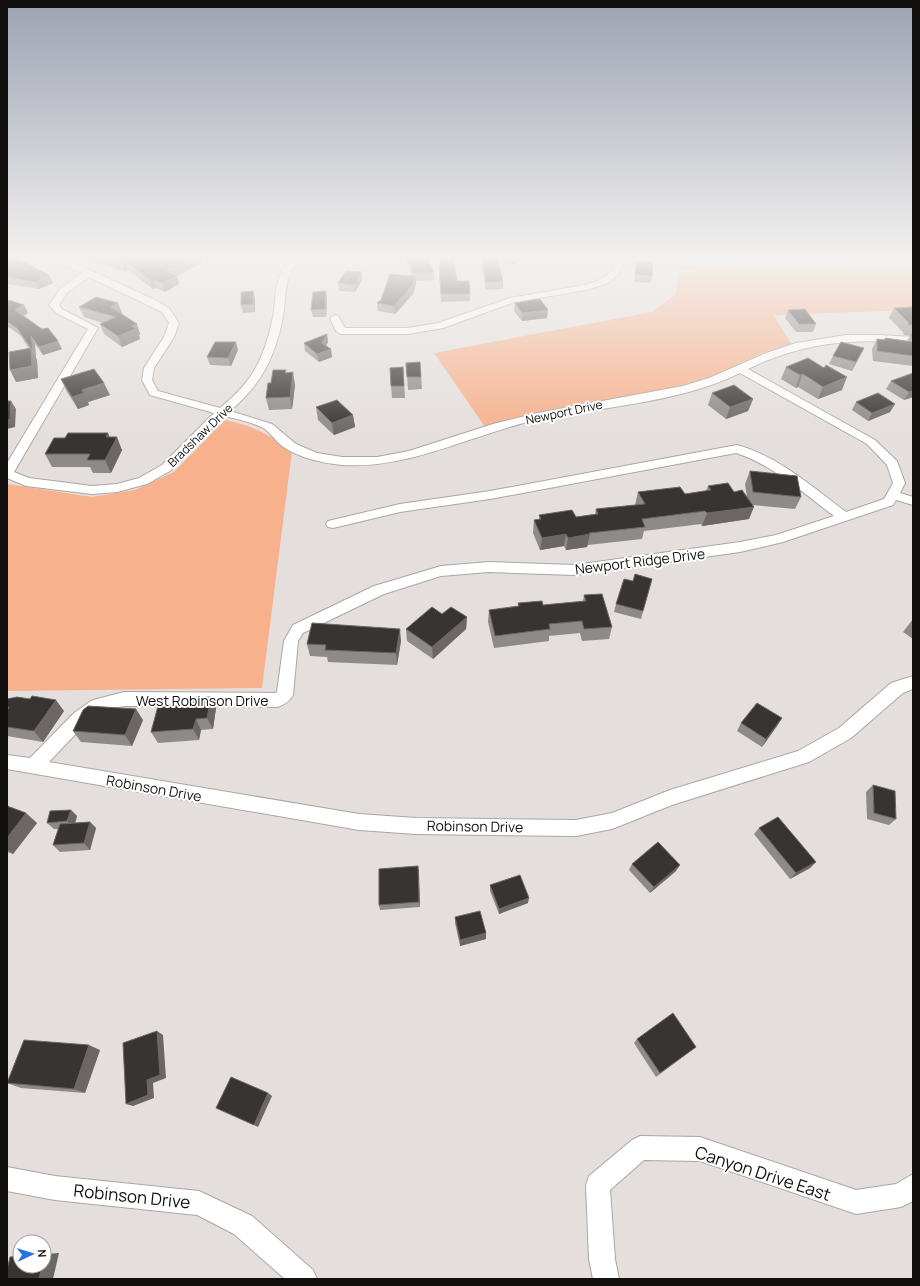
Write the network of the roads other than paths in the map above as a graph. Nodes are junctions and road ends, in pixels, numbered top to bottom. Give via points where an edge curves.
1 (70, 316) edge
2 (170, 316) edge
3 (278, 316) edge
4 (468, 316) edge
5 (336, 318) dead end
6 (913, 340) edge
7 (739, 368) junction
8 (221, 413) junction
9 (7, 473) edge
10 (893, 495) junction
11 (913, 501) edge
12 (844, 517) junction
13 (333, 524) dead end
14 (379, 590) joint
15 (913, 682) edge
16 (7, 762) edge
17 (33, 767) junction
18 (7, 1179) edge
19 (913, 1186) edge
20 (304, 1279) edge
21 (606, 1279) edge

1 - 9 street via 93,328
2 - 8 street, Newport Drive via 174,323 169,337 149,368 147,380 154,394
3 - 8 street, Bradshaw Drive via 267,357 255,380
4 - 5 street via 440,326 408,331 341,331
6 - 7 street, Newport Drive via 851,337 813,343 779,351
7 - 8 street, Newport Drive via 704,384 677,391 558,412 489,429 404,456 377,461 341,461 310,454 287,444 267,425
7 - 10 street via 871,442 893,464 898,483
8 - 9 street, Bradshaw Drive via 166,468 143,481 117,488 92,490 26,482
10 - 11 street
10 - 12 street, Newport Ridge Drive via 889,502
12 - 13 street via 776,468 750,453 737,450 490,495 400,508
12 - 14 street, Newport Ridge Drive via 778,539 740,547 575,570 489,567 441,572
14 - 17 street, West Robinson Drive via 298,629 291,640 285,695 278,700 124,699 97,706 80,718
15 - 17 street, Robinson Drive via 897,688 845,733 803,757 670,798 612,821 576,828 416,826 359,822
16 - 17 street, Robinson Drive
18 - 20 street, Robinson Drive via 55,1188 199,1203 244,1225
19 - 21 street, Canyon Drive East via 902,1195 856,1202 700,1149 640,1148 598,1185 602,1259

